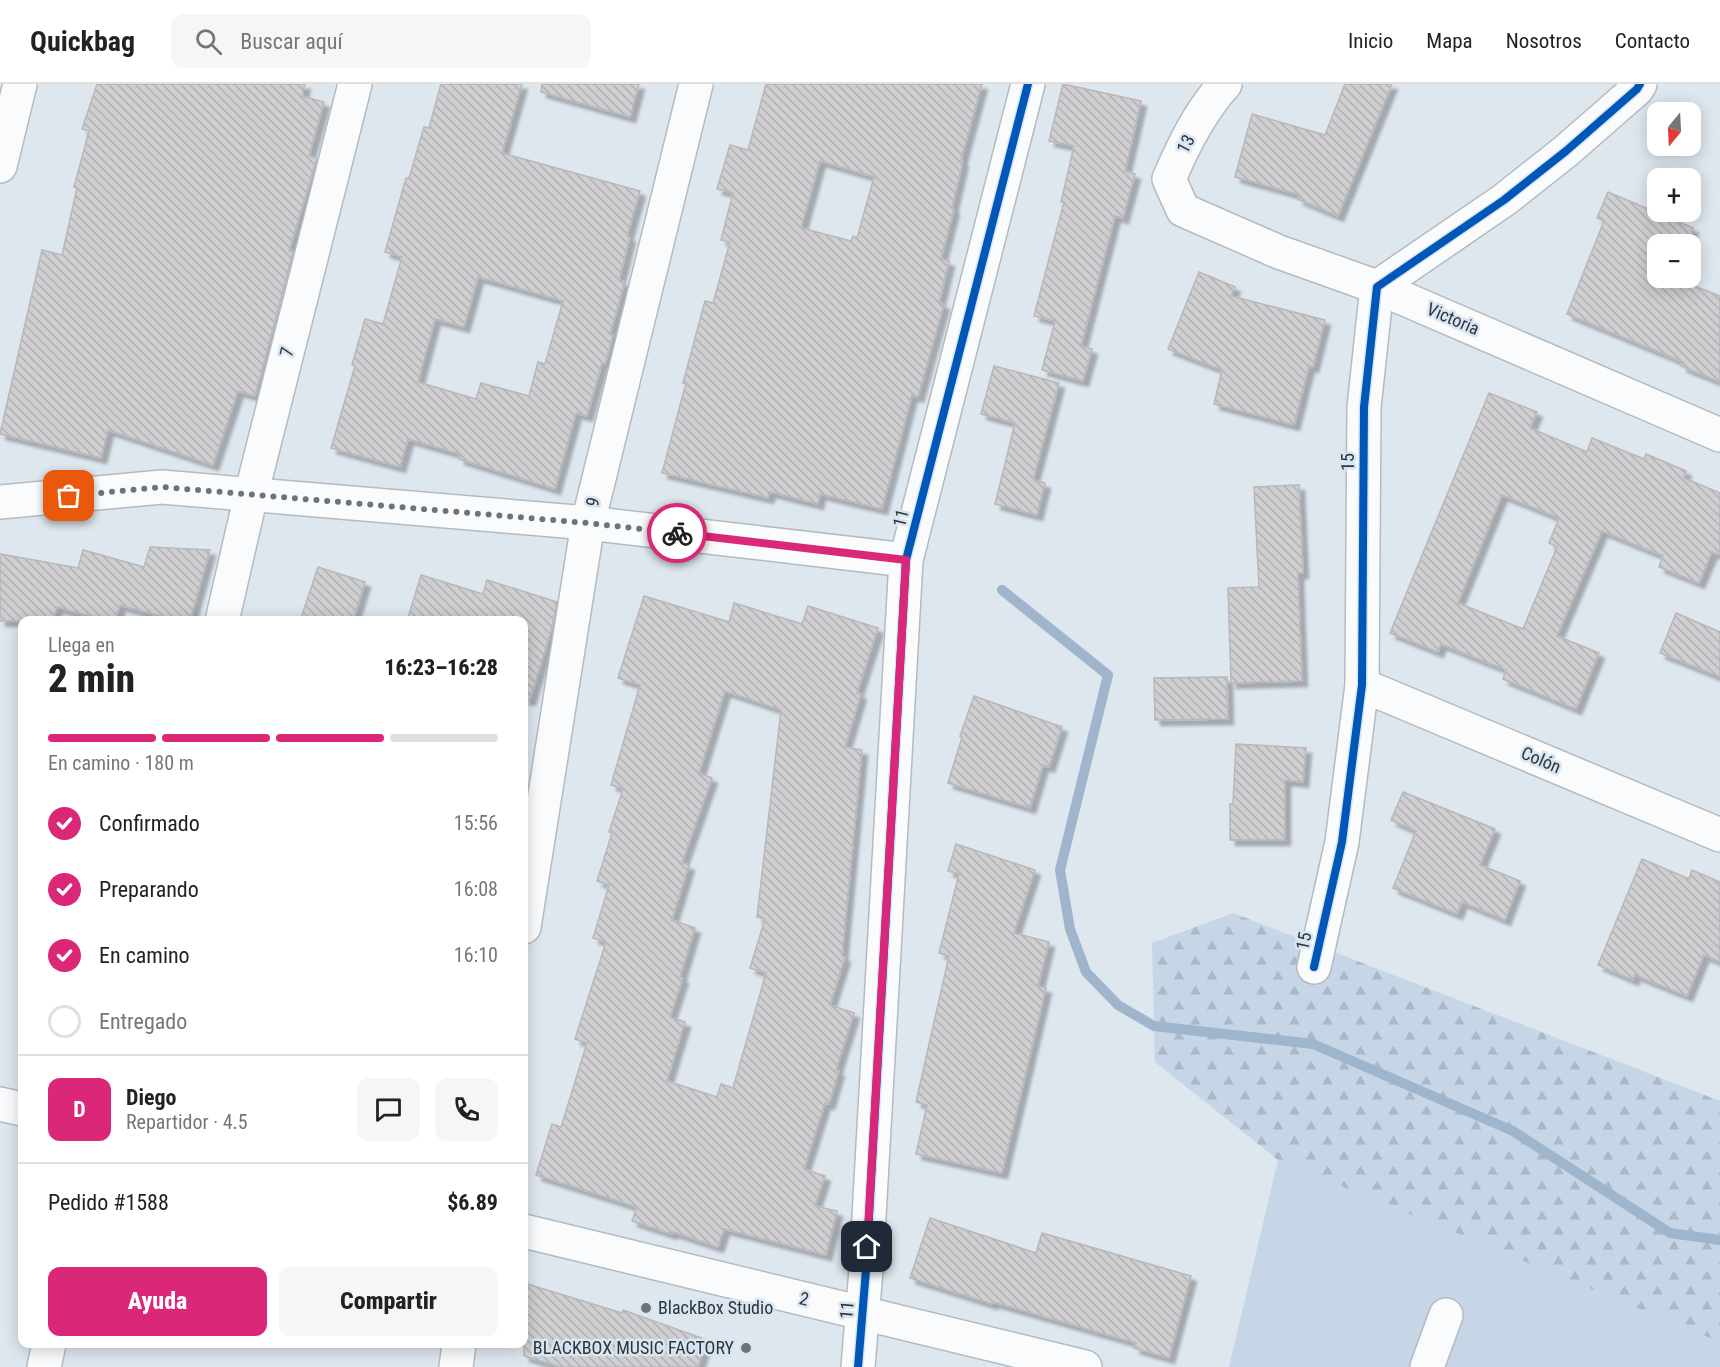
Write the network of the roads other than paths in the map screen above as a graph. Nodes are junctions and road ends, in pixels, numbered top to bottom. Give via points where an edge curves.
1 (20, 84) edge
2 (355, 84) edge
3 (696, 84) edge
4 (1028, 84) edge
5 (1225, 84) edge
6 (1640, 84) edge
7 (0, 166) edge
8 (1183, 210) joint
9 (1377, 287) junction
10 (1720, 435) edge
11 (251, 495) junction
12 (0, 502) edge
13 (588, 523) junction
14 (906, 560) junction
15 (223, 616) edge
16 (1362, 685) junction
17 (1720, 835) edge
18 (528, 902) edge
19 (1314, 967) dead end
20 (0, 1104) edge
21 (18, 1108) edge
22 (528, 1232) edge
23 (861, 1313) junction
24 (1446, 1315) dead end
25 (49, 1348) edge
26 (458, 1348) edge
27 (44, 1367) edge
28 (456, 1367) edge
29 (858, 1367) edge
30 (1085, 1367) edge
31 (1427, 1367) edge

1 - 7 street
2 - 11 street, 7
3 - 13 street, 9
4 - 14 street, 11
5 - 8 street, 13 via 1184,145 1169,179
6 - 9 street via 1504,200
8 - 9 street, Victoria via 1280,252
9 - 10 street, Victoria
9 - 16 street, 15 via 1364,407
11 - 12 street via 162,487
11 - 13 street
11 - 15 street, 7
13 - 14 street
13 - 18 street, 9
14 - 23 street, 11
16 - 17 street, Colón
16 - 19 street, 15 via 1342,842
20 - 21 street
22 - 23 street, 2
23 - 29 street, 11
23 - 30 street, 2
24 - 31 street
25 - 27 street
26 - 28 street

